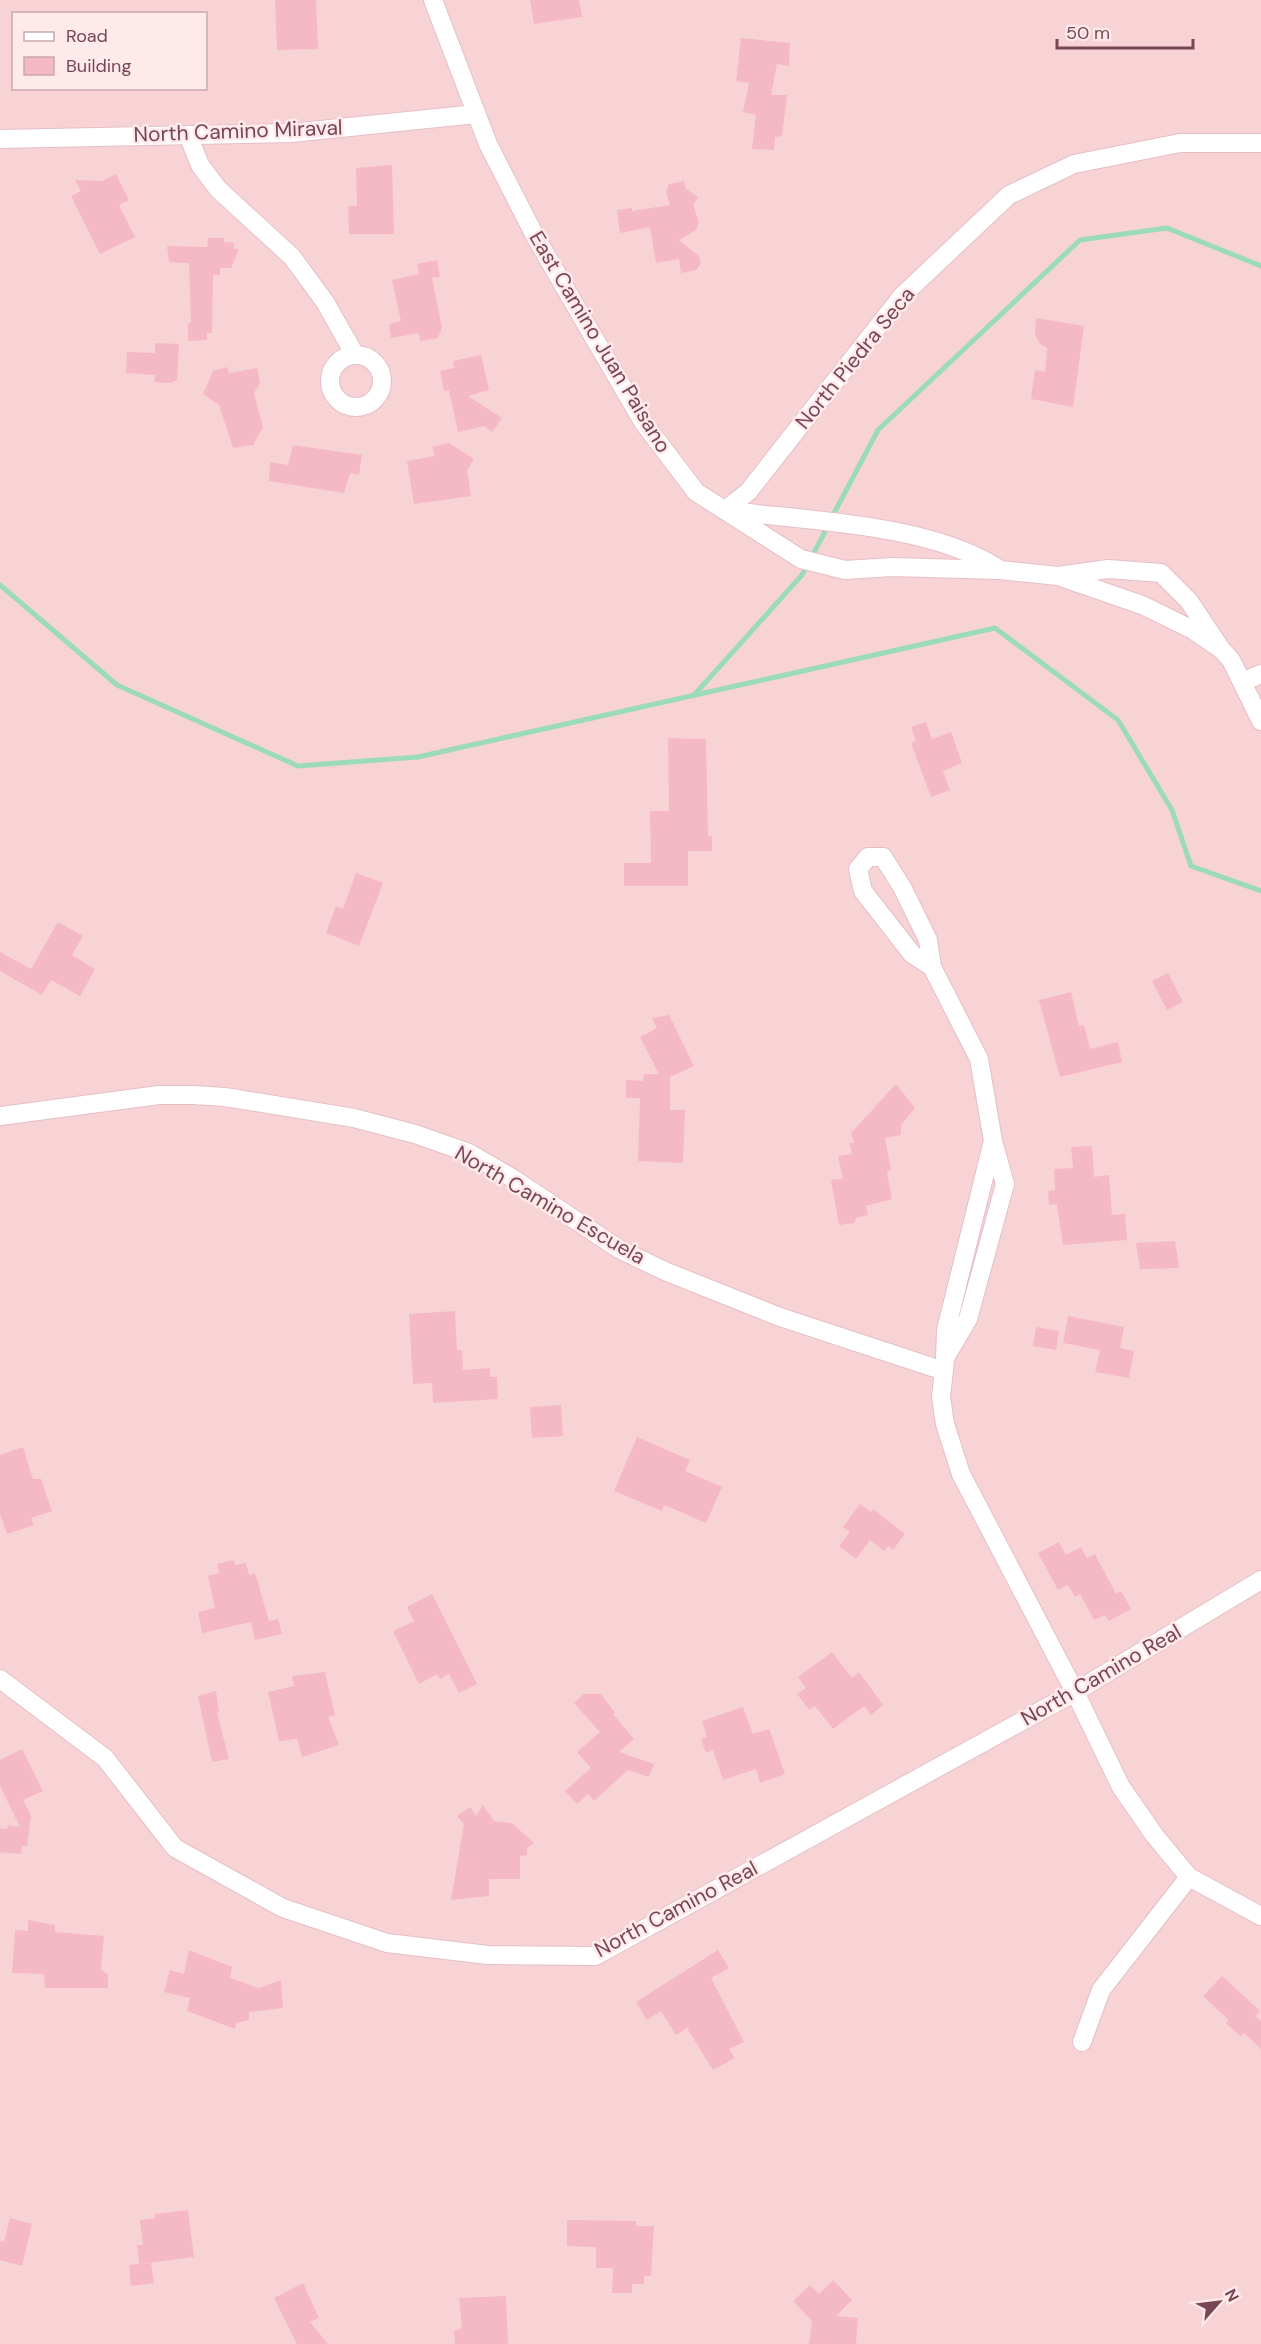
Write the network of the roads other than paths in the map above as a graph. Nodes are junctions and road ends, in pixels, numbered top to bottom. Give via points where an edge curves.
1 (433, 0) edge
2 (476, 114) junction
3 (188, 135) junction
4 (0, 139) edge
5 (1261, 143) edge
6 (355, 355) dead end
7 (725, 510) junction
8 (1000, 570) junction
9 (1058, 576) junction
10 (1221, 649) junction
11 (1261, 674) edge
12 (1242, 682) junction
13 (1261, 721) edge
14 (932, 967) junction
15 (0, 1116) edge
16 (945, 1364) junction
17 (1261, 1580) edge
18 (0, 1679) edge
19 (1075, 1692) junction
20 (1189, 1877) junction
21 (1261, 1916) edge
22 (1082, 2042) dead end

1 - 2 street, East Camino Juan Paisano
2 - 3 street, North Camino Miraval via 291,133
2 - 7 street, East Camino Juan Paisano via 536,238 643,422 696,492
3 - 4 street, North Camino Miraval
3 - 6 street via 200,165 218,189 292,257 326,302
5 - 7 street, North Piedra Seca via 1180,143 1074,164 1009,195 902,296 748,492
7 - 8 street via 854,524 911,536 980,556
7 - 8 street, East Camino Juan Paisano via 801,559 845,570
8 - 9 street, East Camino Juan Paisano
9 - 10 street, East Camino Juan Paisano via 1142,605
9 - 10 street, East Camino Juan Paisano via 1108,569 1161,573 1189,601
10 - 12 street, East Camino Juan Paisano
11 - 12 street
12 - 13 street, East Camino Juan Paisano
14 - 14 street via 928,940 902,887 884,857 868,857 858,869 863,891 912,954
14 - 16 street via 979,1059 993,1141 946,1330
15 - 16 street, North Camino Escuela via 192,1095 354,1118 415,1134 469,1153 619,1249 667,1272 769,1313
16 - 19 street via 941,1397 961,1474
17 - 19 street, North Camino Real
18 - 19 street, North Camino Real via 105,1758 174,1848 219,1874 284,1908 387,1943 510,1955 595,1956
19 - 20 street via 1121,1787
20 - 21 street
20 - 22 street via 1101,1990

